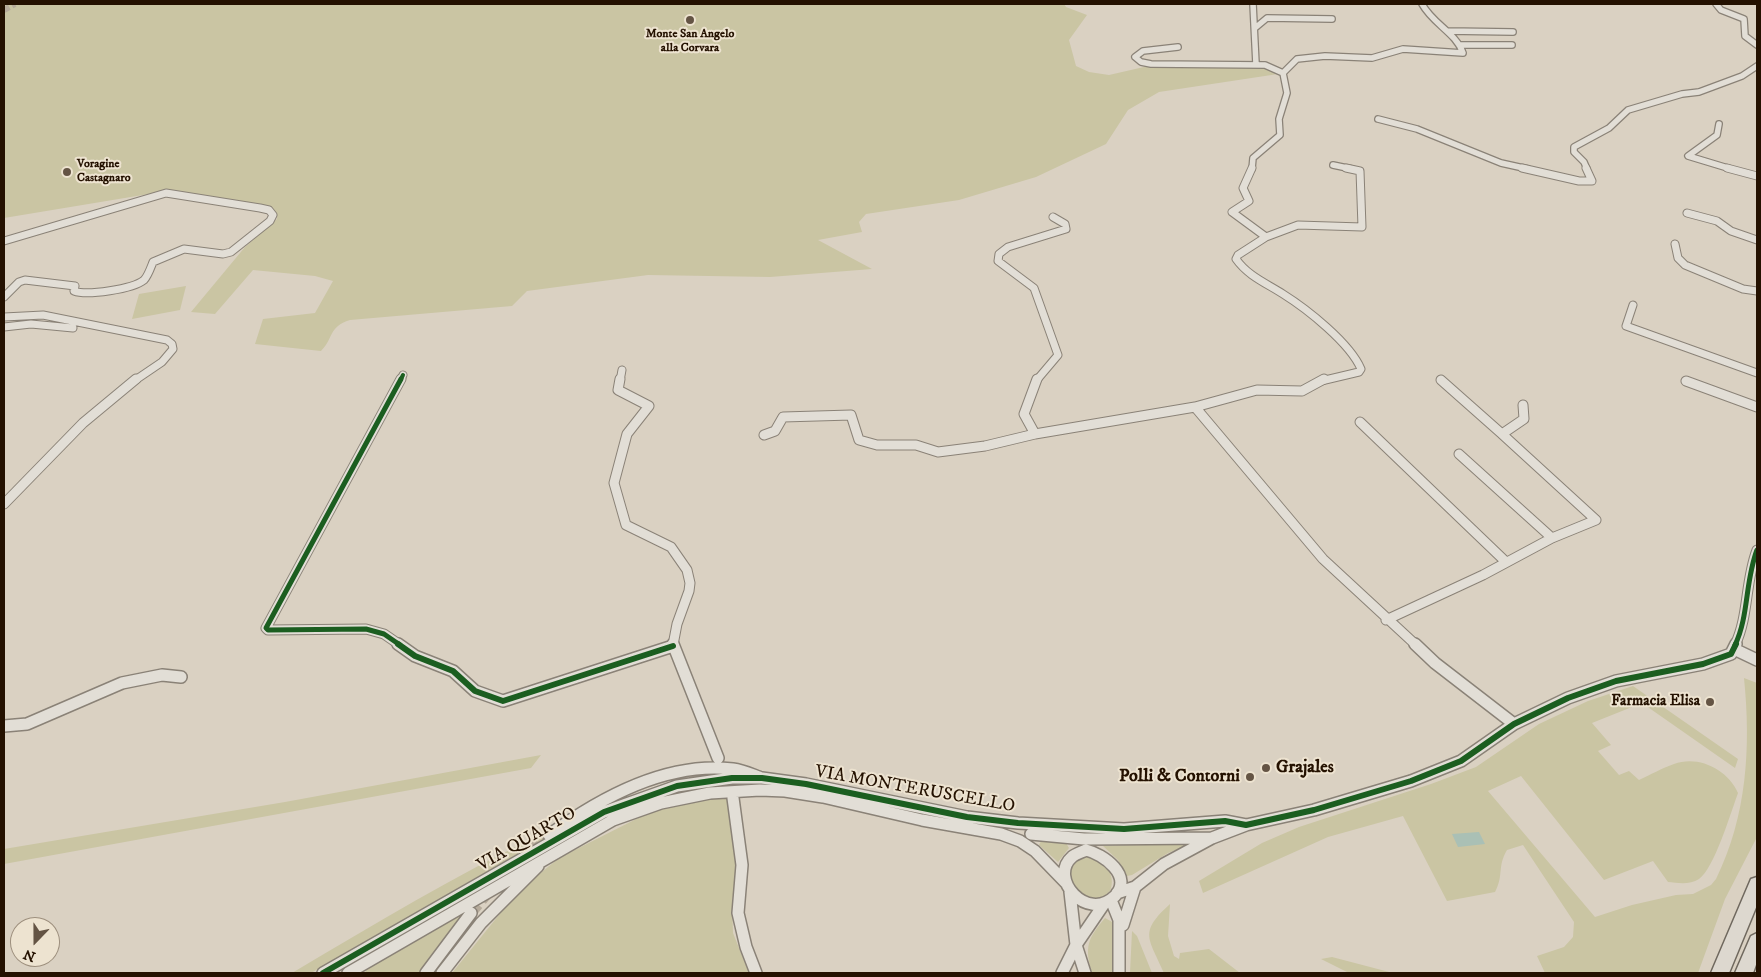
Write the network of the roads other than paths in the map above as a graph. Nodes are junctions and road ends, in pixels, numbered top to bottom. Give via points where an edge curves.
1 (1422, 4) edge
2 (1716, 4) edge
3 (1251, 5) edge
4 (1332, 19) dead end
5 (1255, 28) junction
6 (1447, 31) junction
7 (1513, 32) dead end
8 (1459, 45) junction
9 (1512, 45) dead end
10 (1757, 45) edge
11 (1178, 47) dead end
12 (1256, 64) junction
13 (1757, 66) edge
14 (1283, 73) junction
15 (1378, 119) dead end
16 (1719, 124) dead end
17 (1333, 165) dead end
18 (1757, 176) edge
19 (1687, 213) dead end
20 (1053, 217) dead end
21 (1266, 237) junction
22 (1757, 240) edge
23 (4, 241) edge
24 (1675, 244) dead end
25 (1757, 291) edge
26 (4, 297) edge
27 (1633, 304) dead end
28 (4, 317) edge
29 (88, 326) junction
30 (4, 327) edge
31 (622, 370) dead end
32 (1757, 373) edge
33 (403, 375) dead end
34 (1442, 380) dead end
35 (1686, 380) dead end
36 (1523, 405) dead end
37 (1195, 407) junction
38 (1757, 407) edge
39 (1360, 422) dead end
40 (1035, 434) junction
41 (1502, 434) junction
42 (764, 435) dead end
43 (1459, 454) dead end
44 (4, 504) edge
45 (1552, 538) junction
46 (1757, 550) edge
47 (1506, 562) junction
48 (1386, 620) junction
49 (673, 646) junction
50 (1734, 649) junction
51 (1757, 660) edge
52 (181, 677) dead end
53 (1514, 724) junction
54 (4, 726) edge
55 (718, 758) dead end
56 (762, 778) junction
57 (734, 798) dead end
58 (1246, 824) junction
59 (549, 834) tunnel mouth
60 (1031, 834) dead end
61 (1212, 838) junction
62 (1085, 839) junction
63 (541, 862) junction
64 (1757, 884) edge
65 (1068, 887) junction
66 (1135, 887) junction
67 (1111, 899) junction
68 (471, 913) tunnel mouth
69 (1122, 928) junction
70 (1757, 942) edge
71 (1076, 945) junction
72 (323, 973) edge
73 (348, 973) edge
74 (426, 973) edge
75 (442, 973) edge
76 (756, 973) edge
77 (1062, 973) edge
78 (1085, 973) edge
79 (1119, 973) edge
80 (1720, 973) edge
81 (1744, 973) edge

1 - 6 street via 1428,15
2 - 10 street via 1721,10 1744,19 1745,36
3 - 5 street
4 - 5 street via 1267,18
5 - 12 street
6 - 7 street
6 - 8 street
8 - 9 street
8 - 14 street via 1462,54 1403,48 1372,58 1325,56 1297,59
11 - 12 street via 1143,51 1135,57 1151,64
12 - 14 street
13 - 15 street via 1742,76 1699,92 1628,110 1609,128 1574,147 1592,181 1501,163 1411,127
14 - 21 street via 1288,87 1279,120 1280,135 1253,158 1252,172 1243,188 1249,201 1232,212
16 - 18 street via 1717,135 1689,158
17 - 21 street via 1360,171 1362,227 1298,225
19 - 22 street via 1717,221 1731,231
20 - 40 street via 1065,224 1066,229 1008,247 999,254 998,261 1034,288 1058,355 1041,370 1027,401 1024,414
21 - 37 street via 1238,255 1238,263 1289,297 1345,345 1359,361 1361,369 1355,374 1324,379 1302,391 1257,390
23 - 26 street via 166,193 260,208 269,210 273,215 237,249 223,254 178,250 152,262 146,279 132,286 82,294 74,291 75,286 25,280
24 - 25 street via 1678,258 1685,265 1743,289
27 - 32 street via 1626,326
28 - 29 street via 43,316
29 - 30 street via 68,328 40,322
29 - 44 street via 167,340 173,349 166,358 87,419
31 - 49 street via 618,390 649,406 627,434 614,483 622,516 629,528 671,548 687,570 690,583
33 - 49 street via 266,628 366,629 384,634 415,656 454,671 475,691 503,701
34 - 41 street
35 - 38 street
36 - 41 street via 1524,419
37 - 40 street
37 - 48 street via 1298,532
39 - 47 street
40 - 42 street via 985,446 938,452 916,445 877,445 859,440 851,415 783,417 775,431
41 - 45 street via 1596,520
43 - 45 street
45 - 47 street
46 - 50 street via 1748,577 1741,635
47 - 48 street
48 - 53 street via 1435,664
49 - 55 street
50 - 51 street
50 - 53 street, VIA MONTERUSCELLO via 1718,660 1608,684 1568,698
52 - 54 street via 126,681 26,724
53 - 58 street, VIA MONTERUSCELLO via 1461,761 1411,781 1314,810
56 - 59 street via 746,770 720,768 675,774 594,804
56 - 62 street, VIA MONTERUSCELLO
56 - 72 street, VIA QUARTO via 695,783 617,806
57 - 76 street via 742,865 738,913
58 - 61 street
58 - 62 street, VIA MONTERUSCELLO via 1225,821
60 - 62 street
61 - 62 street
61 - 66 street via 1164,864
62 - 65 street via 1065,868
62 - 67 street via 1116,867 1119,885
63 - 65 street, VIA QUARTO via 613,820 657,803 704,792 761,790 810,795 1012,837 1040,854
63 - 73 street, VIA QUARTO
63 - 75 street via 481,923
64 - 80 highway
65 - 67 street via 1086,904
65 - 71 street
66 - 67 street
66 - 69 street
67 - 69 street
67 - 71 street
68 - 74 street
69 - 79 street
70 - 81 highway
71 - 77 street
71 - 78 street

